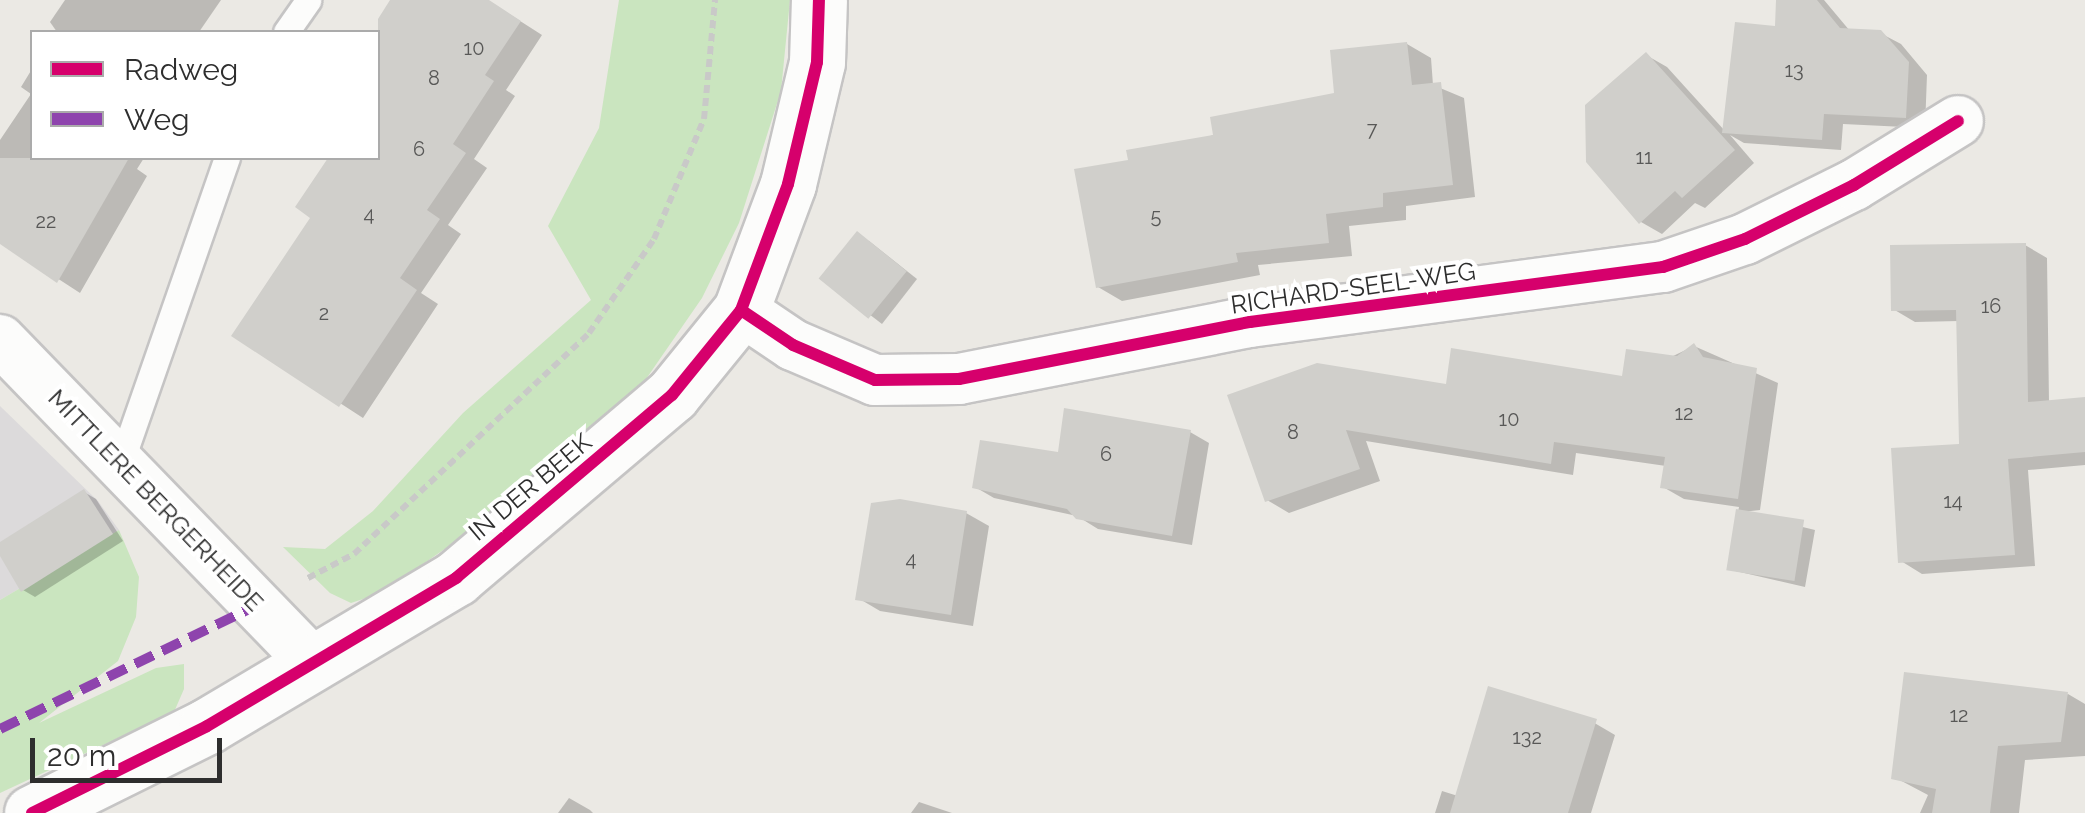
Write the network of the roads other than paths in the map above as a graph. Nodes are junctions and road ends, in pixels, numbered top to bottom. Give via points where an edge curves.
1 (308, 0) edge
2 (819, 0) edge
3 (287, 30) edge
4 (1958, 121) dead end
5 (226, 160) edge
6 (741, 310) junction
7 (0, 340) edge
8 (122, 459) junction
9 (311, 661) junction
10 (32, 813) edge

1 - 3 lane
2 - 6 street, IN DER BEEK via 817,62 788,184
4 - 6 street, RICHARD-SEEL-WEG via 1776,224 1663,267 1250,322 959,380 874,380 793,344
5 - 8 lane
6 - 9 street, IN DER BEEK via 672,395 584,474 456,578
7 - 8 street, MITTLERE BERGERHEIDE
8 - 9 street, MITTLERE BERGERHEIDE
9 - 10 street, IN DER BEEK via 207,726

